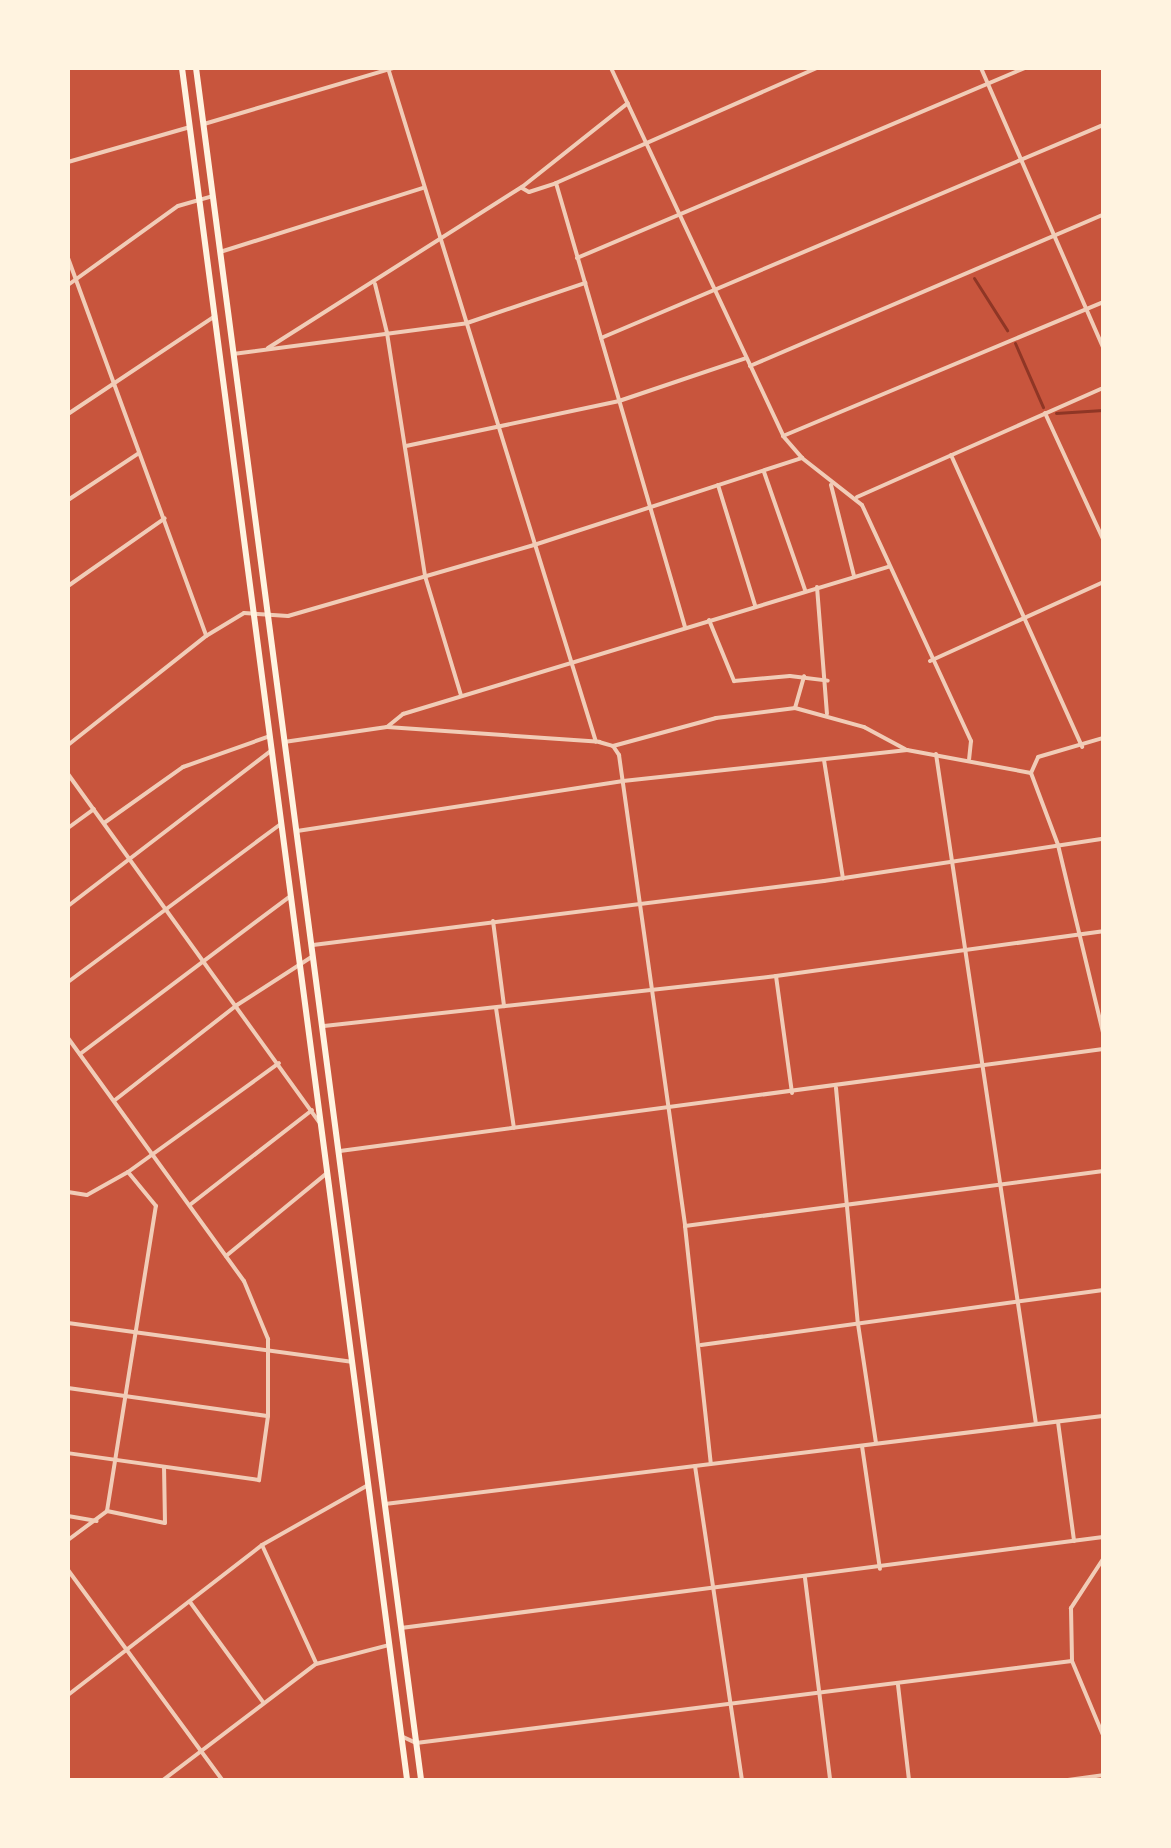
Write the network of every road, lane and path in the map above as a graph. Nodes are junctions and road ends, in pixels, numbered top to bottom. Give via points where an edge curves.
1 (182, 68) edge
2 (196, 68) edge
3 (613, 68) edge
4 (817, 68) edge
5 (981, 68) edge
6 (1024, 68) edge
7 (390, 69) edge
8 (988, 83) junction
9 (628, 103) junction
10 (203, 125) junction
11 (1103, 125) edge
12 (190, 127) junction
13 (646, 141) junction
14 (1023, 159) junction
15 (68, 162) edge
16 (556, 183) junction
17 (424, 187) junction
18 (522, 187) junction
19 (212, 196) junction
20 (199, 198) junction
21 (680, 214) junction
22 (1103, 215) edge
23 (1056, 235) junction
24 (439, 240) junction
25 (220, 252) junction
26 (68, 258) edge
27 (577, 258) junction
28 (76, 279) junction
29 (585, 283) junction
30 (375, 284) junction
31 (68, 285) edge
32 (716, 292) junction
33 (1103, 302) edge
34 (1087, 309) junction
35 (215, 316) junction
36 (467, 323) junction
37 (387, 333) junction
38 (601, 338) junction
39 (1103, 347) edge
40 (268, 348) junction
41 (233, 354) junction
42 (746, 358) junction
43 (750, 366) junction
44 (115, 379) junction
45 (1103, 388) edge
46 (619, 401) junction
47 (1045, 413) junction
48 (68, 414) edge
49 (499, 429) junction
50 (783, 436) junction
51 (406, 446) junction
52 (139, 453) junction
53 (951, 455) junction
54 (802, 458) junction
55 (764, 472) junction
56 (830, 482) junction
57 (718, 485) junction
58 (857, 497) junction
59 (68, 500) edge
60 (650, 507) junction
61 (165, 518) junction
62 (1103, 539) edge
63 (534, 545) junction
64 (888, 567) junction
65 (425, 576) junction
66 (854, 576) junction
67 (1103, 582) edge
68 (68, 586) edge
69 (817, 587) junction
70 (805, 590) junction
71 (755, 605) junction
72 (252, 612) junction
73 (266, 615) junction
74 (1026, 619) junction
75 (709, 620) junction
76 (685, 627) junction
77 (206, 636) junction
78 (570, 661) junction
79 (930, 661) junction
80 (804, 676) junction
81 (828, 681) junction
82 (461, 696) junction
83 (795, 708) junction
84 (827, 714) junction
85 (387, 727) junction
86 (270, 736) junction
87 (1103, 738) edge
88 (284, 742) junction
89 (596, 742) junction
90 (68, 745) edge
91 (613, 746) junction
92 (1082, 747) junction
93 (272, 750) junction
94 (907, 750) junction
95 (936, 754) junction
96 (969, 759) junction
97 (824, 760) junction
98 (1031, 773) junction
99 (68, 774) edge
100 (623, 781) junction
101 (94, 809) junction
102 (104, 823) junction
103 (282, 823) junction
104 (68, 828) edge
105 (296, 831) junction
106 (1103, 839) edge
107 (1058, 845) junction
108 (131, 859) junction
109 (953, 860) junction
110 (843, 878) junction
111 (292, 895) junction
112 (641, 903) junction
113 (68, 906) edge
114 (167, 909) junction
115 (493, 921) junction
116 (1103, 931) edge
117 (1077, 935) junction
118 (313, 945) junction
119 (968, 950) junction
120 (314, 955) junction
121 (205, 961) junction
122 (301, 962) junction
123 (776, 976) junction
124 (68, 982) edge
125 (649, 990) junction
126 (237, 1005) junction
127 (504, 1007) junction
128 (496, 1008) junction
129 (324, 1026) junction
130 (1103, 1033) edge
131 (68, 1038) edge
132 (1103, 1049) edge
133 (80, 1054) junction
134 (279, 1063) junction
135 (983, 1064) junction
136 (836, 1088) junction
137 (792, 1094) junction
138 (115, 1100) junction
139 (312, 1110) junction
140 (668, 1111) junction
141 (321, 1126) junction
142 (514, 1129) junction
143 (340, 1151) junction
144 (154, 1153) junction
145 (1103, 1171) edge
146 (128, 1172) junction
147 (327, 1173) junction
148 (1000, 1185) junction
149 (68, 1192) edge
150 (849, 1203) junction
151 (191, 1204) junction
152 (685, 1226) junction
153 (226, 1256) junction
154 (1103, 1290) edge
155 (1018, 1302) junction
156 (68, 1323) edge
157 (858, 1324) junction
158 (136, 1333) junction
159 (700, 1346) junction
160 (267, 1351) junction
161 (353, 1362) junction
162 (68, 1388) edge
163 (127, 1397) junction
164 (268, 1416) junction
165 (1103, 1416) edge
166 (1058, 1422) junction
167 (1036, 1424) junction
168 (876, 1444) junction
169 (862, 1446) junction
170 (68, 1453) edge
171 (118, 1460) junction
172 (711, 1464) junction
173 (695, 1466) junction
174 (164, 1467) junction
175 (368, 1485) junction
176 (385, 1504) junction
177 (107, 1511) junction
178 (68, 1516) edge
179 (97, 1521) junction
180 (1103, 1537) edge
181 (68, 1540) edge
182 (1074, 1541) junction
183 (262, 1545) junction
184 (1103, 1559) edge
185 (880, 1569) junction
186 (68, 1570) edge
187 (805, 1578) junction
188 (711, 1589) junction
189 (190, 1602) junction
190 (401, 1628) junction
191 (389, 1645) junction
192 (129, 1650) junction
193 (1072, 1661) junction
194 (316, 1664) junction
195 (898, 1685) junction
196 (68, 1695) edge
197 (817, 1695) junction
198 (263, 1702) junction
199 (731, 1706) junction
200 (1103, 1735) edge
201 (401, 1736) junction
202 (416, 1743) junction
203 (201, 1750) junction
204 (1103, 1775) edge
205 (163, 1780) edge
206 (222, 1780) edge
207 (407, 1780) edge
208 (421, 1780) edge
209 (742, 1780) edge
210 (830, 1780) edge
211 (909, 1780) edge
212 (1068, 1780) edge

1 - 12 highway
2 - 10 highway
3 - 9 street
4 - 13 street
5 - 8 street
6 - 8 street
7 - 10 street
7 - 17 street
8 - 14 street
8 - 21 street
9 - 13 street
9 - 18 street
10 - 19 highway
11 - 14 street
12 - 15 street
12 - 20 highway
13 - 16 street
13 - 21 street
14 - 23 street
14 - 32 street
16 - 18 street via 529,192
16 - 27 street
17 - 24 street
17 - 25 street
18 - 24 street
19 - 20 street
19 - 25 highway
20 - 28 street via 158,220
20 - 35 highway
21 - 27 street
21 - 32 street
22 - 23 street
23 - 34 street
23 - 43 street
24 - 30 street
24 - 36 street
25 - 41 highway
26 - 28 street
27 - 29 street
28 - 31 street
28 - 44 street
29 - 36 street
29 - 38 street
30 - 37 street
30 - 40 street
32 - 38 street
32 - 42 street
33 - 34 street
34 - 39 street
34 - 50 street
35 - 44 street
35 - 72 highway
36 - 37 street
36 - 49 street
37 - 40 street
37 - 51 street
38 - 46 street
40 - 41 street
41 - 73 highway
42 - 43 street
42 - 46 street
43 - 50 street
44 - 48 street
44 - 52 street
45 - 47 street
46 - 49 street
46 - 60 street
47 - 53 street
47 - 62 street
49 - 51 street
49 - 63 street
50 - 54 street
51 - 65 street
52 - 59 street
52 - 61 street
53 - 58 street
53 - 74 street
54 - 55 street
54 - 56 street
55 - 57 street
55 - 70 street
56 - 58 street
56 - 66 street
57 - 60 street
57 - 71 street
58 - 64 street
60 - 63 street
60 - 76 street
61 - 68 street
61 - 77 street
63 - 65 street
63 - 78 street
64 - 66 street
64 - 79 street
65 - 73 street via 288,616
65 - 82 street
66 - 69 street
67 - 74 street
69 - 70 street
69 - 81 street
70 - 71 street
71 - 75 street
72 - 73 street
72 - 77 street
72 - 86 highway
73 - 88 highway
74 - 79 street
74 - 92 street
75 - 76 street
75 - 80 street via 734,681
76 - 78 street
77 - 90 street
78 - 82 street
78 - 89 street
79 - 96 street via 971,741
80 - 81 street
80 - 83 street
81 - 84 street
82 - 85 street via 403,714
83 - 84 street
83 - 91 street via 716,718
84 - 94 street
85 - 88 street
85 - 89 street
86 - 93 highway
86 - 102 street via 183,767
87 - 92 street
88 - 105 highway
89 - 91 street
91 - 100 street
92 - 98 street via 1038,757
93 - 103 highway
93 - 108 street
94 - 95 street
94 - 97 street
95 - 96 street
95 - 109 street
96 - 98 street
97 - 100 street
97 - 110 street
98 - 107 street
99 - 101 street
100 - 105 street
100 - 112 street
101 - 102 street
101 - 104 street
102 - 108 street
103 - 111 highway
103 - 114 street
105 - 118 highway
106 - 107 street
107 - 109 street
107 - 117 street
108 - 113 street
108 - 114 street
109 - 110 street
109 - 119 street
110 - 112 street
111 - 121 street
111 - 122 highway
112 - 115 street
112 - 125 street
114 - 121 street
114 - 124 street
115 - 118 street
115 - 127 street
116 - 117 street
117 - 119 street
117 - 130 street
118 - 120 highway
119 - 123 street
119 - 135 street
120 - 122 street
120 - 129 highway
121 - 126 street
121 - 133 street
122 - 126 street
122 - 141 highway
123 - 125 street
123 - 137 street
125 - 127 street
125 - 140 street
126 - 134 street
126 - 138 street
127 - 128 street
128 - 129 street
128 - 142 street
129 - 143 highway
131 - 133 street
132 - 135 street
133 - 138 street
134 - 139 street
134 - 144 street
135 - 136 street
135 - 148 street
136 - 137 street
136 - 150 street
137 - 140 street
138 - 144 street
139 - 141 street
139 - 151 street
140 - 142 street
140 - 152 street
141 - 147 highway
142 - 143 street
143 - 176 highway
144 - 146 street
144 - 151 street
145 - 148 street
146 - 149 street via 87,1195
146 - 158 street via 156,1206
147 - 153 street
147 - 161 highway
148 - 150 street
148 - 155 street
150 - 152 street
150 - 157 street
151 - 153 street
152 - 159 street
153 - 160 street via 263,1316
154 - 155 street
155 - 157 street
155 - 167 street
156 - 158 street
157 - 159 street
157 - 168 street
158 - 160 street
158 - 163 street
159 - 172 street
160 - 161 street
160 - 164 street
161 - 175 highway
162 - 163 street
163 - 164 street
163 - 171 street
164 - 174 street via 262,1477 256,1480
165 - 166 street
166 - 167 street
166 - 182 street
167 - 168 street
168 - 169 street
169 - 172 street
169 - 185 street
170 - 171 street
171 - 174 street
171 - 177 street
172 - 173 street
173 - 176 street
173 - 188 street
174 - 177 street via 165,1523
175 - 183 street
175 - 191 highway
176 - 190 highway
177 - 179 street
178 - 179 street
179 - 181 street
180 - 182 street
182 - 185 street
183 - 189 street
183 - 194 street
184 - 193 street via 1071,1608
185 - 187 street
186 - 192 street
187 - 188 street
187 - 197 street
188 - 190 street
188 - 199 street
189 - 192 street
189 - 198 street
190 - 202 highway
191 - 194 street
191 - 201 highway
192 - 196 street
192 - 203 street
193 - 195 street
193 - 200 street
194 - 198 street
195 - 197 street
195 - 211 street
197 - 199 street
197 - 210 street
198 - 203 street
199 - 202 street
199 - 209 street
201 - 202 street
201 - 207 highway
202 - 208 highway
203 - 205 street
203 - 206 street
204 - 212 street

